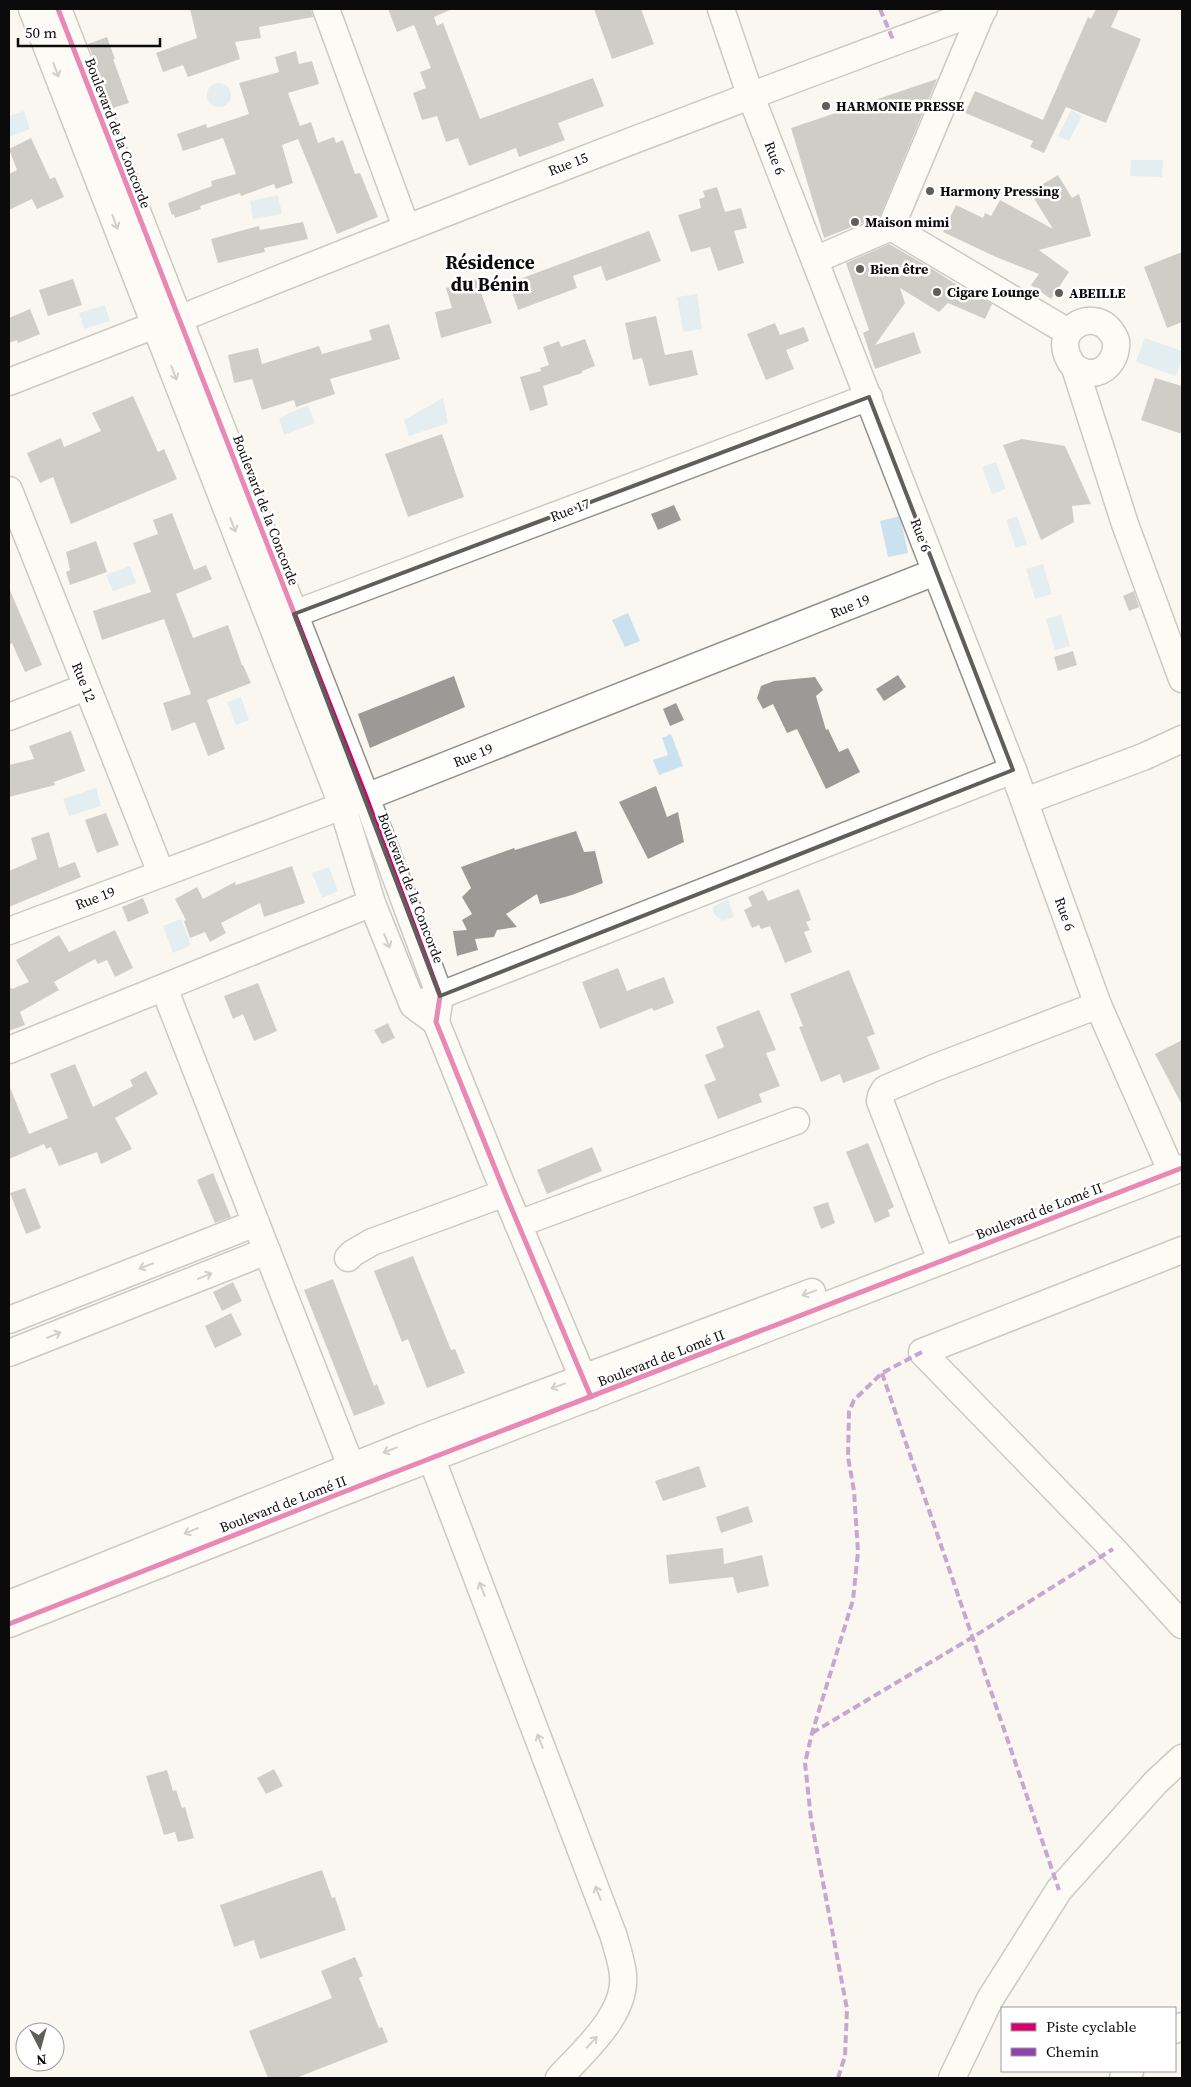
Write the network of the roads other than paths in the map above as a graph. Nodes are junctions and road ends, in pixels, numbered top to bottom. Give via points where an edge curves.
1 (32, 9) edge
2 (58, 9) edge
3 (326, 9) edge
4 (721, 9) edge
5 (984, 9) edge
6 (750, 94) junction
7 (406, 227) junction
8 (891, 228) junction
9 (815, 260) junction
10 (167, 322) junction
11 (1068, 332) junction
12 (1075, 368) junction
13 (9, 382) edge
14 (869, 397) junction
15 (9, 490) edge
16 (935, 572) junction
17 (282, 617) junction
18 (1182, 679) edge
19 (86, 687) junction
20 (9, 717) edge
21 (1182, 739) edge
22 (1013, 770) junction
23 (354, 801) junction
24 (1025, 801) junction
25 (161, 873) junction
26 (372, 903) junction
27 (9, 931) edge
28 (164, 988) junction
29 (440, 996) junction
30 (413, 1005) junction
31 (1098, 1005) junction
32 (436, 1022) junction
33 (9, 1050) edge
34 (796, 1122) dead end
35 (1177, 1160) edge
36 (505, 1193) junction
37 (256, 1223) junction
38 (518, 1224) junction
39 (1182, 1250) edge
40 (267, 1251) junction
41 (938, 1252) junction
42 (348, 1258) dead end
43 (9, 1320) edge
44 (9, 1353) edge
45 (587, 1387) junction
46 (428, 1448) junction
47 (351, 1466) junction
48 (9, 1604) edge
49 (9, 1624) edge
50 (1182, 1625) edge
51 (1182, 1758) edge
52 (559, 2078) edge
53 (952, 2078) edge

1 -> 10 street, Boulevard de la Concorde
2 - 10 street, Boulevard de la Concorde
3 - 7 street
4 - 6 street, Rue 6
5 - 6 street, Rue 15
5 - 8 street
6 - 7 street, Rue 15
6 - 9 street, Rue 6
7 - 10 street, Rue 15
8 - 9 street
8 - 11 street
9 - 14 street, Rue 6
10 - 13 street, Rue 15
10 - 17 street, Boulevard de la Concorde
11 - 12 street via 1064,344 1066,358
11 - 12 street via 1080,322 1094,320 1108,327 1117,340 1116,356 1106,369 1090,373
12 - 18 street via 1125,524
14 - 16 street, Rue 6
14 - 17 street, Rue 17
15 - 19 street, Rue 12
16 - 22 street, Rue 6
16 - 23 street, Rue 19
17 - 23 street, Boulevard de la Concorde
19 - 20 street
19 - 25 street, Rue 12
21 - 24 street
22 - 24 street, Rue 6
22 - 29 street
23 - 25 street, Rue 19
23 - 26 street, Boulevard de la Concorde
23 - 29 street, Boulevard de la Concorde
24 - 31 street, Rue 6
25 - 27 street, Rue 19
26 - 28 street
26 -> 30 street, Boulevard de la Concorde
28 - 33 street
28 - 37 street
29 - 30 street
29 - 32 street, Boulevard de la Concorde
30 - 32 street
31 - 35 street, Rue 6
31 - 41 street via 934,1068 885,1089 880,1096
32 - 36 street
34 - 38 street
35 - 41 street, Boulevard de Lomé II
36 - 38 street
36 - 42 street via 372,1242
37 - 40 street
37 -> 43 street
38 - 45 street
39 - 50 street via 922,1352
44 -> 40 street
40 - 47 street
41 - 45 street, Boulevard de Lomé II
45 - 46 street, Boulevard de Lomé II
46 -> 47 street, Boulevard de Lomé II
46 - 49 street, Boulevard de Lomé II via 217,1541
52 -> 46 street via 606,2027 619,2001 623,1976 614,1936
47 -> 48 street, Boulevard de Lomé II
51 - 53 street via 1156,1782 1059,1890 990,1999

